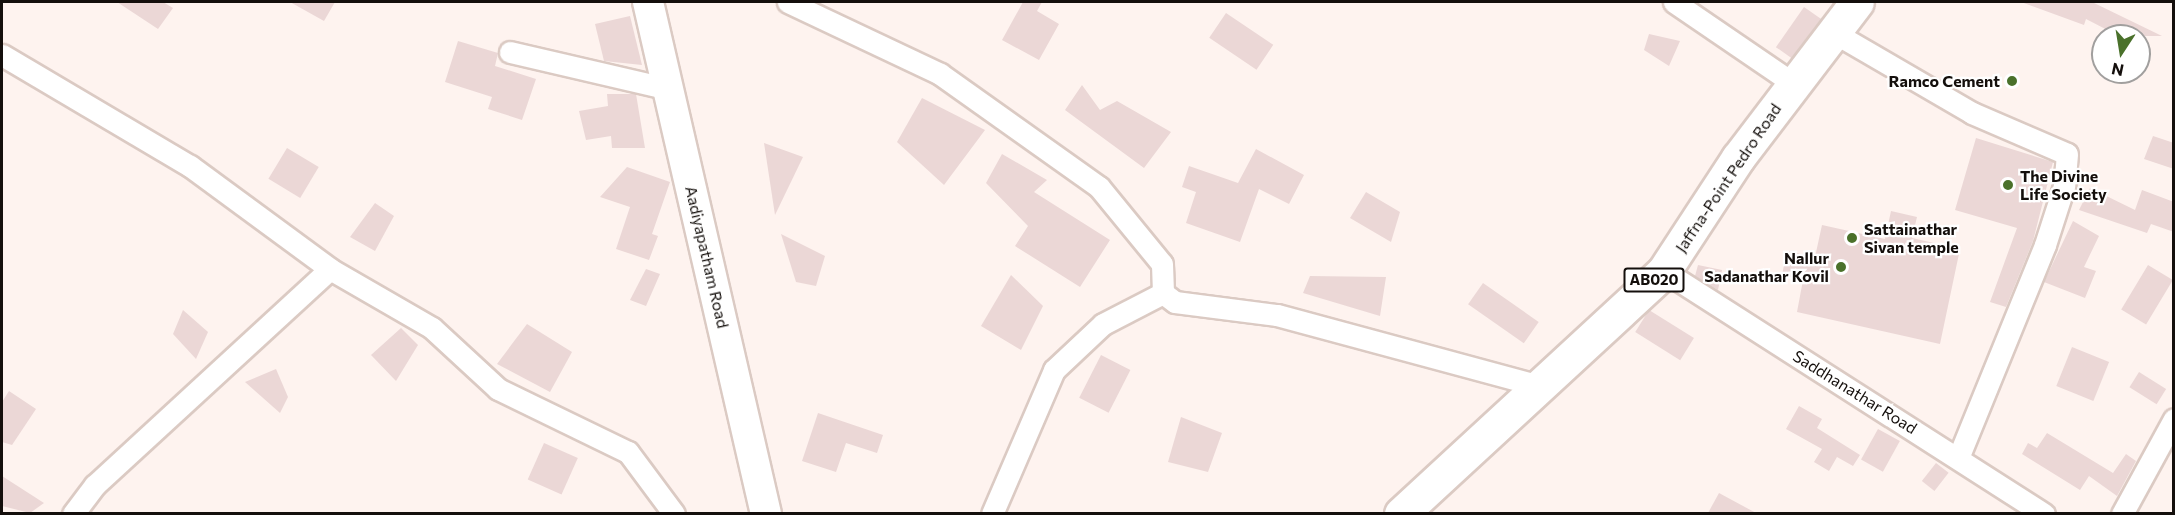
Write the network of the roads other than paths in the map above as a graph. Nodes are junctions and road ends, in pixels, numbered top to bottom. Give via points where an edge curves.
1 (648, 2) edge
2 (788, 2) edge
3 (1674, 2) edge
4 (1857, 2) edge
5 (1833, 32) junction
6 (510, 52) dead end
7 (2, 55) edge
8 (1794, 84) junction
9 (669, 89) junction
10 (330, 269) junction
11 (1664, 271) junction
12 (1163, 293) junction
13 (1536, 385) junction
14 (2174, 419) edge
15 (1959, 456) junction
16 (73, 513) edge
17 (674, 513) edge
18 (766, 513) edge
19 (992, 513) edge
20 (1401, 513) edge
21 (2044, 513) edge
22 (2122, 513) edge

1 - 9 street, Aadiyapatham Road
2 - 12 street via 940,74 1099,187 1162,264
3 - 8 street
4 - 5 main road, Jaffna-Point Pedro Road / AB020
5 - 8 main road, Jaffna-Point Pedro Road / AB020
5 - 15 street via 1972,113 2067,154 2064,186 2045,245
6 - 9 street
7 - 10 street via 189,166
8 - 11 main road, Jaffna-Point Pedro Road / AB020 via 1738,158
9 - 18 street, Aadiyapatham Road
10 - 16 street via 95,485
10 - 17 street via 432,328 498,389 628,452
11 - 13 main road, Jaffna-Point Pedro Road / AB020
11 - 15 street, Saddhanathar Road
12 - 13 street via 1175,302 1277,315
12 - 19 street via 1103,324 1054,370
13 - 20 main road, Jaffna-Point Pedro Road / AB020
14 - 22 street
15 - 21 street, Saddhanathar Road

